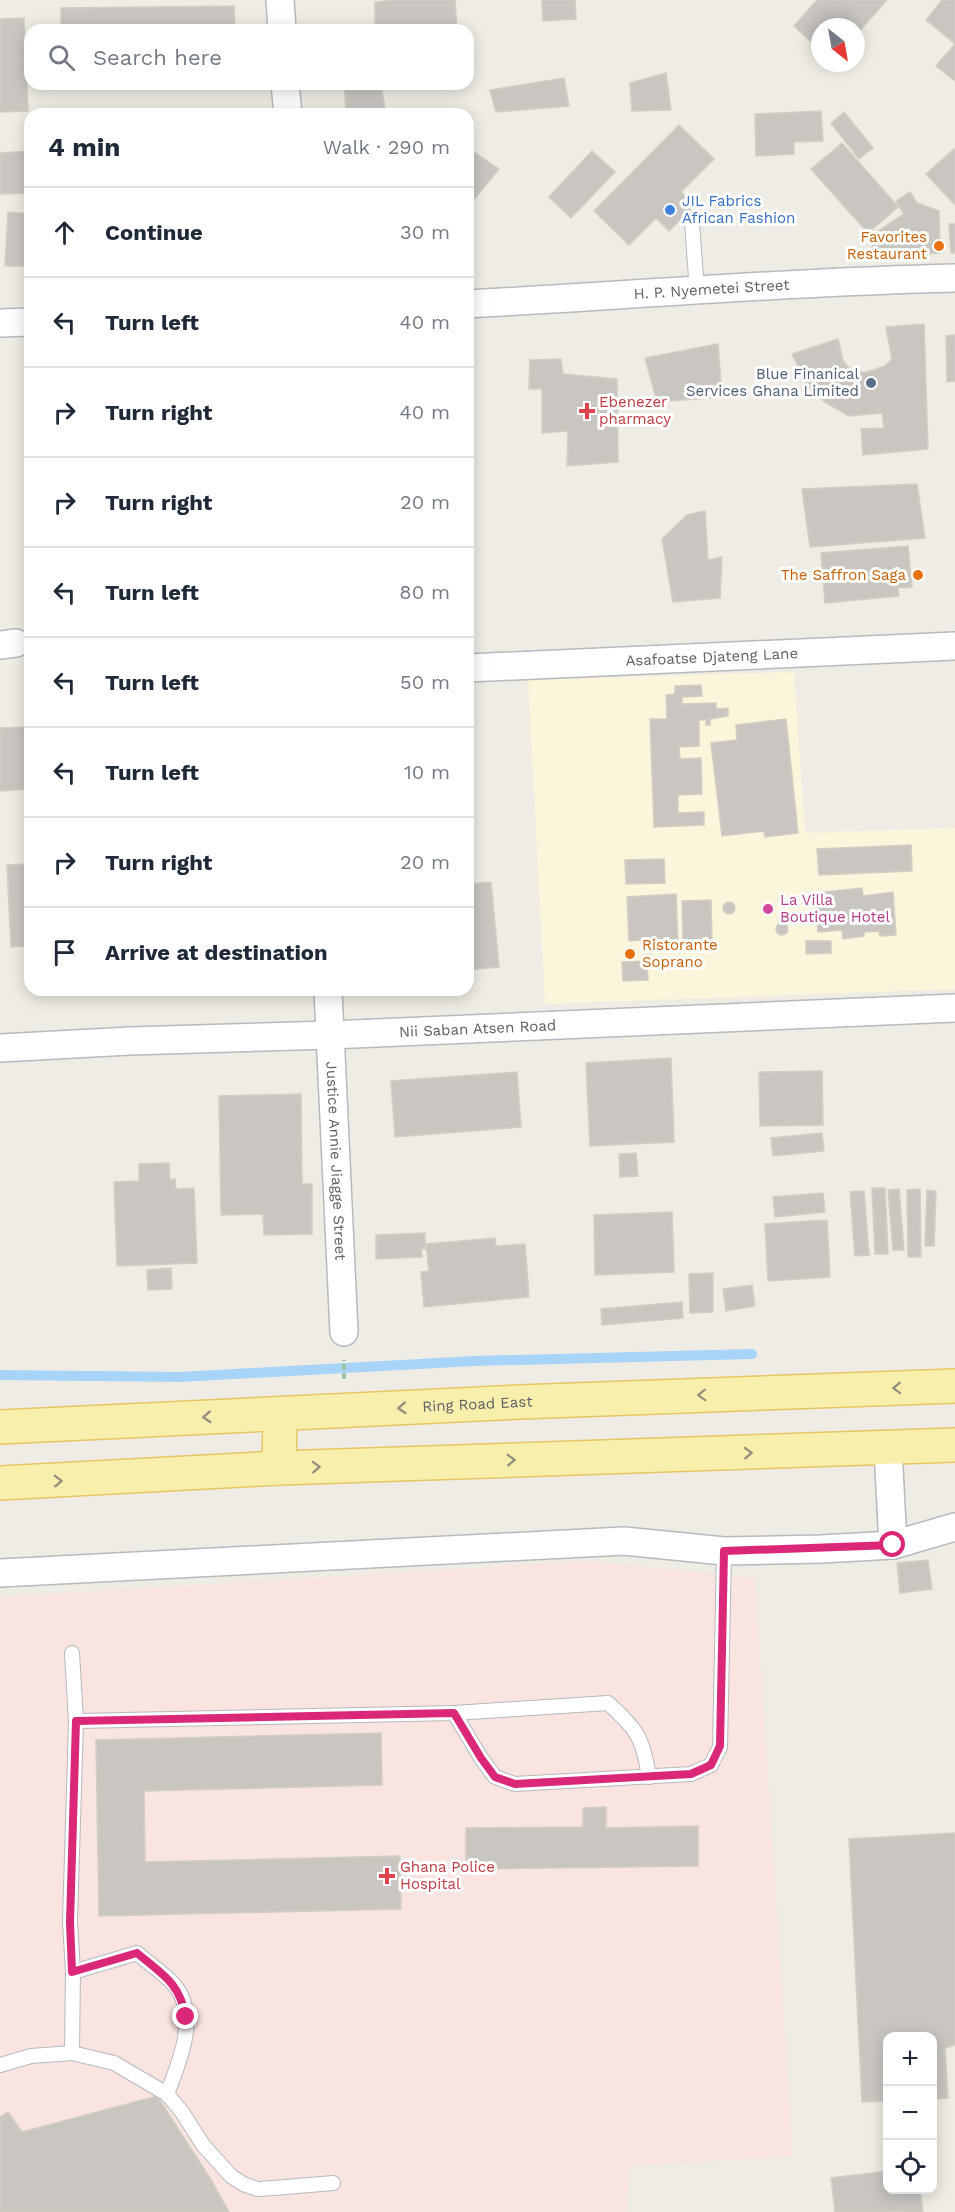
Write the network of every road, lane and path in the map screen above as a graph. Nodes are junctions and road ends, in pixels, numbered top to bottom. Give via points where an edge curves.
1 (280, 0) edge
2 (282, 24) edge
3 (286, 90) edge
4 (287, 108) edge
5 (693, 223) dead end
6 (955, 278) edge
7 (697, 291) junction
8 (474, 304) edge
9 (24, 322) edge
10 (0, 323) edge
11 (955, 646) edge
12 (474, 668) edge
13 (328, 996) edge
14 (955, 1008) edge
15 (330, 1035) junction
16 (0, 1048) edge
17 (344, 1345) joint
18 (344, 1379) dead end
19 (955, 1386) edge
20 (280, 1414) junction
21 (0, 1427) edge
22 (955, 1445) edge
23 (888, 1448) junction
24 (279, 1468) junction
25 (0, 1483) edge
26 (955, 1527) edge
27 (893, 1545) junction
28 (724, 1551) junction
29 (0, 1573) edge
30 (72, 1653) dead end
31 (454, 1713) junction
32 (76, 1721) junction
33 (649, 1777) junction
34 (72, 1972) junction
35 (72, 2053) junction
36 (0, 2065) edge
37 (167, 2094) junction
38 (333, 2183) dead end

1 - 2 street
3 - 4 street
5 - 7 lane
6 - 7 street, H. P. Nyemetei Street via 850,280
7 - 8 street, H. P. Nyemetei Street
9 - 10 street
11 - 12 street, Asafoatse Djateng Lane
13 - 15 street, Justice Annie Jiagge Street
14 - 15 street, Nii Saban Atsen Road
15 - 16 street, Nii Saban Atsen Road
15 - 17 street, Justice Annie Jiagge Street
17 - 18 path
19 -> 20 main road, Ring Road East
20 -> 21 main road, Ring Road East
20 - 24 main road
22 - 23 main road
24 -> 23 main road
23 - 27 street
25 -> 24 main road
26 - 27 street
27 - 28 street
28 - 29 street via 624,1541
28 - 33 lane via 720,1746 711,1765 691,1774
30 - 32 lane
31 - 32 lane
31 - 33 lane via 495,1777 515,1784
31 - 33 lane via 608,1703 630,1722 645,1749
32 - 34 lane
34 - 35 lane
34 - 37 lane via 137,1953 176,1987 183,2000 185,2033
35 - 36 lane via 31,2056
35 - 37 lane via 114,2063
37 - 38 lane via 202,2145 243,2184 257,2189

